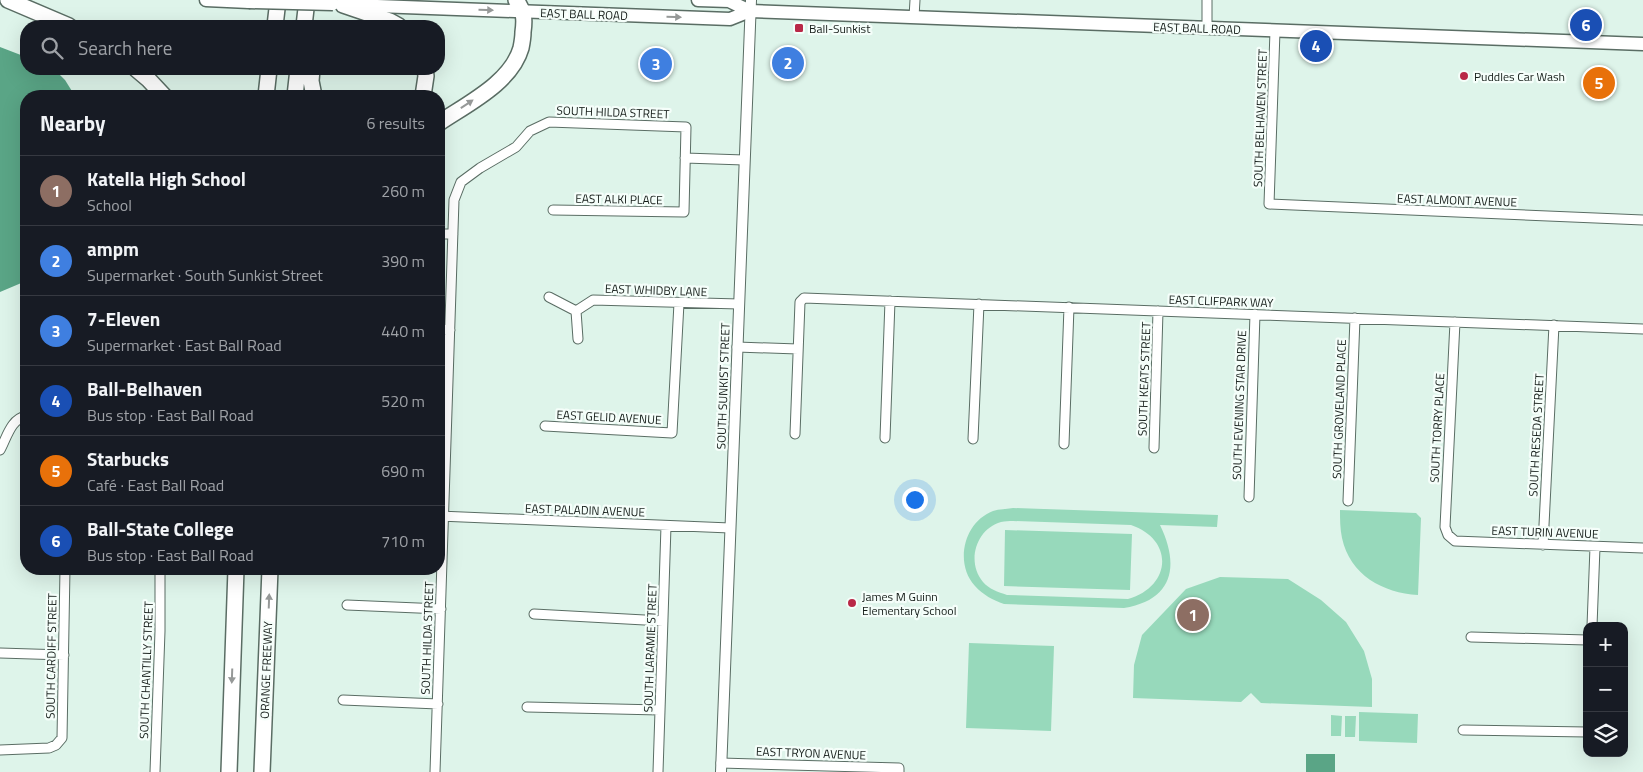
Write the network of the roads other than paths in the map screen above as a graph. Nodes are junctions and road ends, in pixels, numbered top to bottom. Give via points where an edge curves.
1 (8, 0) edge
2 (206, 0) edge
3 (269, 0) edge
4 (278, 0) edge
5 (307, 0) edge
6 (315, 0) edge
7 (698, 0) edge
8 (915, 0) edge
9 (1207, 0) edge
10 (338, 4) junction
11 (520, 6) edge
12 (751, 6) edge
13 (914, 17) junction
14 (55, 20) edge
15 (268, 20) edge
16 (276, 20) edge
17 (305, 20) edge
18 (314, 20) edge
19 (387, 20) edge
20 (1207, 28) junction
21 (1275, 31) junction
22 (1643, 44) edge
23 (143, 75) edge
24 (265, 75) edge
25 (268, 75) edge
26 (297, 75) edge
27 (312, 75) edge
28 (426, 75) edge
29 (158, 90) edge
30 (265, 90) edge
31 (266, 90) edge
32 (296, 90) edge
33 (313, 90) edge
34 (424, 90) edge
35 (445, 119) edge
36 (685, 158) junction
37 (744, 160) junction
38 (1270, 204) joint
39 (553, 210) dead end
40 (1643, 220) edge
41 (445, 234) edge
42 (453, 234) junction
43 (548, 297) dead end
44 (890, 301) junction
45 (679, 303) junction
46 (738, 304) junction
47 (980, 304) junction
48 (1069, 308) junction
49 (576, 311) junction
50 (1158, 311) junction
51 (1255, 314) junction
52 (1355, 318) junction
53 (1456, 322) junction
54 (1554, 325) junction
55 (1643, 329) edge
56 (445, 330) edge
57 (450, 330) junction
58 (578, 339) dead end
59 (737, 347) junction
60 (798, 349) junction
61 (445, 396) edge
62 (20, 419) edge
63 (545, 426) dead end
64 (795, 434) dead end
65 (885, 438) dead end
66 (974, 440) dead end
67 (1064, 444) dead end
68 (1154, 448) dead end
69 (0, 450) edge
70 (1249, 497) dead end
71 (1348, 500) dead end
72 (445, 516) edge
73 (666, 526) junction
74 (730, 528) junction
75 (1448, 534) joint
76 (1543, 545) junction
77 (1595, 546) junction
78 (1643, 548) edge
79 (65, 575) edge
80 (160, 575) edge
81 (231, 575) edge
82 (236, 575) edge
83 (270, 575) edge
84 (441, 575) edge
85 (347, 605) dead end
86 (441, 609) junction
87 (534, 614) dead end
88 (663, 620) junction
89 (1592, 622) edge
90 (233, 627) junction
91 (1471, 637) dead end
92 (1583, 640) edge
93 (0, 653) edge
94 (64, 655) junction
95 (343, 700) dead end
96 (438, 704) junction
97 (527, 707) dead end
98 (660, 710) junction
99 (1463, 730) dead end
100 (1583, 732) edge
101 (0, 750) edge
102 (721, 767) edge
103 (792, 768) edge
104 (899, 770) edge
105 (155, 772) edge
106 (229, 772) edge
107 (262, 772) edge
108 (435, 772) edge
109 (658, 772) edge

1 - 14 highway
2 - 10 main road, EAST BALL ROAD, bridge
3 - 15 highway
4 - 16 highway
5 - 17 highway
6 - 18 highway
7 - 12 main road, EAST BALL ROAD
8 - 13 street
9 - 20 street
10 -> 11 main road, EAST BALL ROAD
10 - 19 highway
11 -> 12 main road, EAST BALL ROAD via 730,18
35 -> 11 highway via 495,84 512,66 521,47 525,21
12 - 13 main road, EAST BALL ROAD
12 - 37 street, SOUTH SUNKIST STREET
13 - 20 main road, EAST BALL ROAD
20 - 21 main road, EAST BALL ROAD
21 - 22 main road, EAST BALL ROAD
21 - 38 street, SOUTH BELHAVEN STREET
23 - 29 highway
24 - 30 highway
25 - 31 highway
26 - 32 highway
27 - 33 highway
28 - 34 highway
36 - 37 street
36 - 39 street, EAST ALKI PLACE via 684,212
36 - 42 street, SOUTH HILDA STREET via 686,127 549,122 530,131 516,147 461,182 454,200
37 - 46 street, SOUTH SUNKIST STREET
38 - 40 street, EAST ALMONT AVENUE
41 - 42 street
42 - 57 street, SOUTH HILDA STREET
43 - 49 street
44 - 47 street, EAST CLIFPARK WAY
44 - 60 street, EAST CLIFPARK WAY via 804,298 800,302
44 - 65 street
45 - 46 street, EAST WHIDBY LANE
45 - 49 street, EAST WHIDBY LANE via 593,300
45 - 63 street, EAST GELID AVENUE via 672,433
46 - 59 street, SOUTH SUNKIST STREET
47 - 48 street, EAST CLIFPARK WAY
47 - 66 street
48 - 50 street, EAST CLIFPARK WAY
48 - 67 street
49 - 58 street
50 - 51 street, EAST CLIFPARK WAY
50 - 68 street, SOUTH KEATS STREET
51 - 52 street, EAST CLIFPARK WAY
51 - 70 street, SOUTH EVENING STAR DRIVE
52 - 53 street, EAST CLIFPARK WAY
52 - 71 street, SOUTH GROVELAND PLACE
53 - 54 street, EAST CLIFPARK WAY
53 - 75 street, SOUTH TORRY PLACE via 1445,527
54 - 55 street, EAST CLIFPARK WAY
54 - 76 street, SOUTH RESEDA STREET
56 - 57 street
57 - 61 street, SOUTH HILDA STREET
59 - 60 street
59 - 74 street, SOUTH SUNKIST STREET
60 - 64 street
62 - 69 street via 14,422
72 - 73 street, EAST PALADIN AVENUE
73 - 74 street, EAST PALADIN AVENUE
73 - 88 street, SOUTH LARAMIE STREET
74 - 102 street, SOUTH SUNKIST STREET
75 - 76 street, EAST TURIN AVENUE via 1455,541
76 - 77 street, EAST TURIN AVENUE
77 - 78 street, EAST TURIN AVENUE
77 - 89 street
79 - 94 street, SOUTH CARDIFF STREET
80 - 105 street, SOUTH CHANTILLY STREET
81 - 90 highway
82 - 90 highway
107 -> 83 highway, ORANGE FREEWAY
84 - 86 street, SOUTH HILDA STREET
85 - 86 street
86 - 96 street, SOUTH HILDA STREET
87 - 88 street
88 - 98 street, SOUTH LARAMIE STREET
90 -> 106 highway
91 - 92 street
93 - 94 street
94 - 101 street, SOUTH CARDIFF STREET via 62,735 58,743 44,749
95 - 96 street
96 - 108 street, SOUTH HILDA STREET
97 - 98 street
98 - 109 street, SOUTH LARAMIE STREET
99 - 100 street
102 - 103 street, EAST TRYON AVENUE
103 - 104 street, EAST TRYON AVENUE

